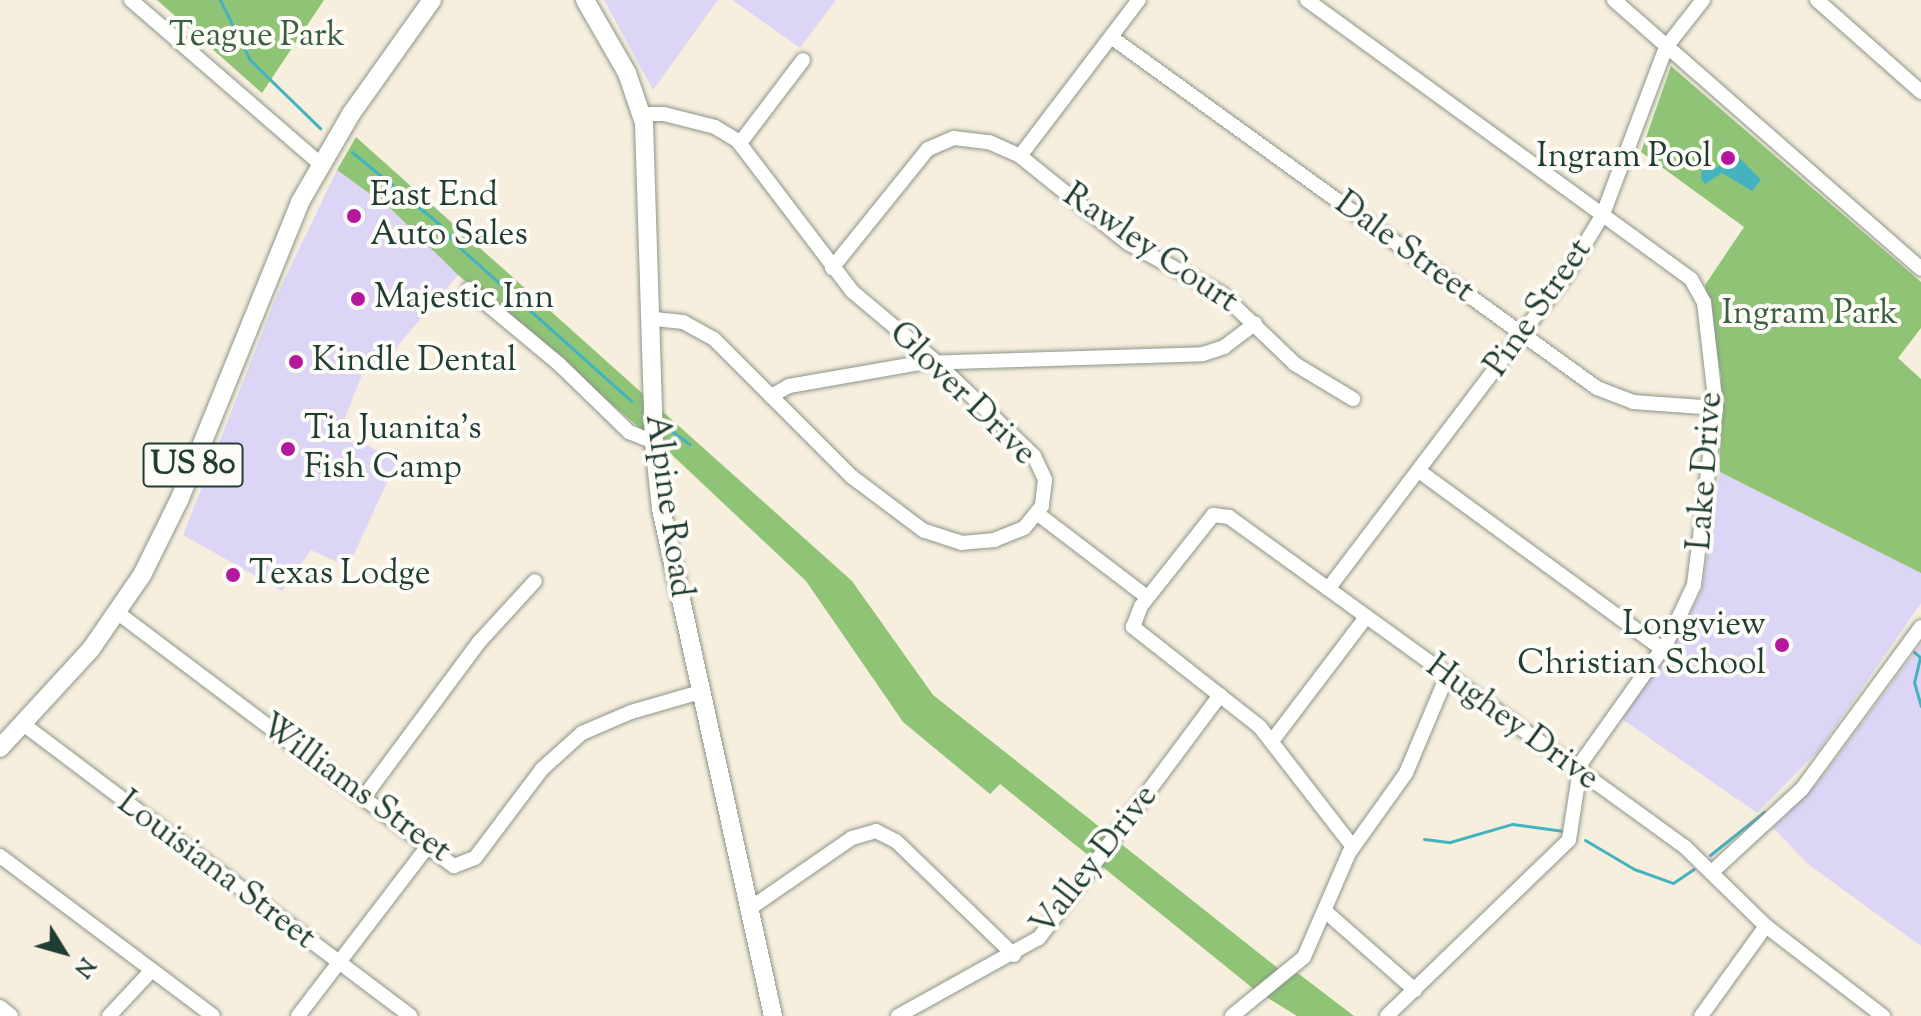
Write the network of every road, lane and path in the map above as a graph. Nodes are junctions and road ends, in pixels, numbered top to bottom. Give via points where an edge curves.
1 (131, 0) edge
2 (432, 0) edge
3 (585, 0) edge
4 (1139, 0) edge
5 (1307, 0) edge
6 (1614, 0) edge
7 (1703, 0) edge
8 (1817, 0) edge
9 (1111, 37) junction
10 (1666, 47) junction
11 (803, 60) dead end
12 (1921, 92) edge
13 (642, 114) junction
14 (740, 143) junction
15 (1020, 156) junction
16 (320, 164) junction
17 (1603, 214) junction
18 (832, 268) junction
19 (1921, 269) edge
20 (469, 289) dead end
21 (652, 319) junction
22 (1255, 324) junction
23 (1523, 334) junction
24 (936, 362) junction
25 (771, 396) junction
26 (1353, 399) dead end
27 (1716, 408) junction
28 (654, 442) junction
29 (1419, 471) junction
30 (1038, 514) junction
31 (535, 581) dead end
32 (1328, 589) junction
33 (1147, 597) junction
34 (118, 613) junction
35 (1366, 617) junction
36 (1921, 627) edge
37 (1662, 649) junction
38 (1447, 676) junction
39 (700, 692) junction
40 (1220, 695) junction
41 (12, 728) edge
42 (1272, 741) junction
43 (0, 748) edge
44 (1577, 771) junction
45 (364, 797) junction
46 (427, 847) junction
47 (1353, 847) junction
48 (0, 856) edge
49 (1712, 872) junction
50 (749, 909) junction
51 (1325, 911) junction
52 (1766, 926) junction
53 (1014, 955) junction
54 (339, 962) junction
55 (152, 970) junction
56 (1415, 990) junction
57 (0, 1007) edge
58 (11, 1016) edge
59 (109, 1016) edge
60 (213, 1016) edge
61 (298, 1016) edge
62 (410, 1016) edge
63 (773, 1016) edge
64 (898, 1016) edge
65 (1232, 1016) edge
66 (1387, 1016) edge
67 (1701, 1016) edge
68 (1883, 1016) edge

1 - 16 street
2 - 16 main road, US 80
3 - 13 main road, Alpine Road via 627,73
4 - 9 street
5 - 17 street, Lake Drive
6 - 10 street
7 - 10 street, Pine Street
8 - 12 street
9 - 15 street
9 - 23 street, Dale Street
10 - 17 street, Pine Street
10 - 19 street
11 - 14 street
13 - 14 street, Glover Drive via 715,127
13 - 21 main road, Alpine Road via 649,170
14 - 18 street, Glover Drive
15 - 18 street, Rawley Court via 973,138 933,146
15 - 22 street, Rawley Court via 1122,239 1222,294
16 - 34 main road, US 80 via 281,242 174,513
17 - 23 street, Pine Street
17 - 27 street, Lake Drive via 1699,289
18 - 24 street, Glover Drive via 860,299
20 - 28 street via 559,364 629,432
21 - 25 street, Glover Drive via 678,321 710,336
21 - 28 main road, Alpine Road
22 - 24 street via 1224,347 1203,354
22 - 26 street, Rawley Court via 1295,364
23 - 27 street, Dale Street via 1620,399
23 - 29 street, Pine Street
24 - 25 street via 789,386
24 - 30 street, Glover Drive via 1037,460 1046,488
25 - 30 street, Glover Drive via 852,477 931,534 962,543 990,541 1019,532
27 - 37 street, Lake Drive via 1700,562
28 - 39 main road, Alpine Road via 667,543
29 - 32 street, Pine Street
29 - 37 street
30 - 33 street
31 - 45 street via 480,641
32 - 33 street, Hughey Drive via 1221,514 1206,520
32 - 35 street, Hughey Drive
33 - 40 street via 1134,618 1134,630
34 - 41 main road, US 80
34 - 45 street, Williams Street
35 - 38 street, Hughey Drive
35 - 42 street
36 - 49 street via 1802,789
37 - 44 street, Lake Drive
38 - 44 street, Hughey Drive
38 - 47 street via 1400,784
39 - 46 street, Williams Street via 621,715 573,740 548,762 469,863 451,864
39 - 50 main road, Alpine Road
40 - 42 street
40 - 53 street, Valley Drive via 1042,934
41 - 43 main road, US 80
41 - 54 street, Louisiana Street
42 - 47 street
44 - 49 street, Hughey Drive
44 - 56 street via 1573,829 1564,848
45 - 46 street, Williams Street
46 - 54 street
47 - 51 street
48 - 55 street
49 - 52 street, Hughey Drive
50 - 53 street via 852,838 876,831 900,845
50 - 63 main road, Alpine Road
51 - 56 street
51 - 65 street via 1298,965
52 - 67 street
52 - 68 street, Hughey Drive
53 - 64 street, Valley Drive
54 - 61 street
54 - 62 street, Louisiana Street
55 - 59 street
55 - 60 street
56 - 66 street
57 - 58 street

